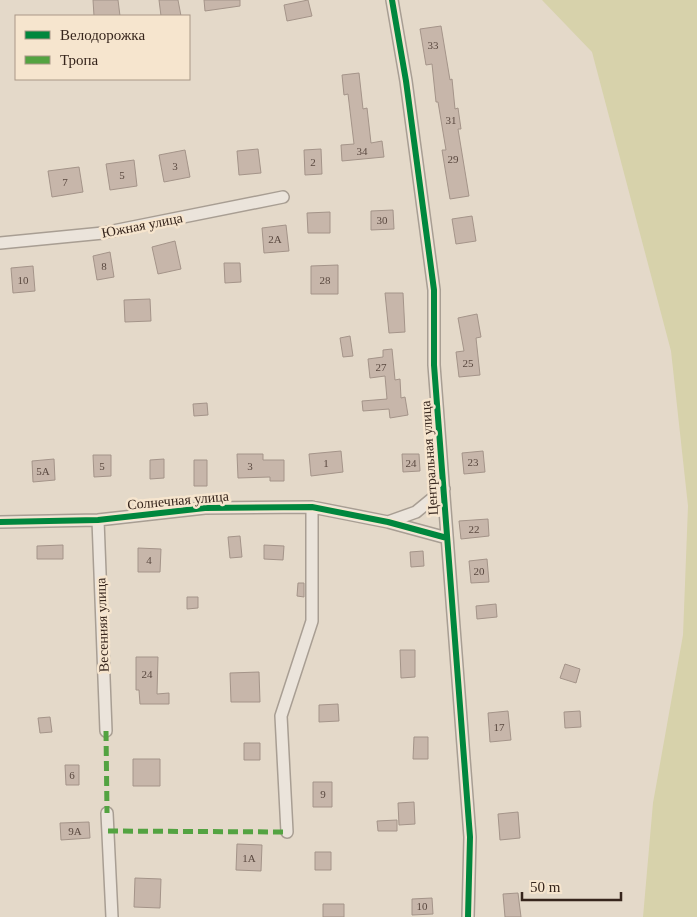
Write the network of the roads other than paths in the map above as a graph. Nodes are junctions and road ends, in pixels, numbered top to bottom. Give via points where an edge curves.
1 (392, 0) edge
2 (283, 197) dead end
3 (0, 243) edge
4 (444, 489) junction
5 (312, 507) junction
6 (98, 520) junction
7 (0, 522) edge
8 (388, 522) junction
9 (447, 538) junction
10 (106, 731) dead end
11 (108, 813) dead end
12 (287, 832) dead end
13 (112, 917) edge
14 (468, 917) edge

1 - 4 street, Центральная улица via 434,290 434,365
2 - 3 street, Южная улица via 103,233
4 - 8 street via 416,512
4 - 9 street, Центральная улица
5 - 6 street, Солнечная улица via 205,508
5 - 8 street, Солнечная улица
5 - 12 street via 312,621 281,716
6 - 7 street, Солнечная улица
6 - 10 street, Весенняя улица
8 - 9 street, Солнечная улица
9 - 14 street, Центральная улица via 470,837
11 - 13 street

